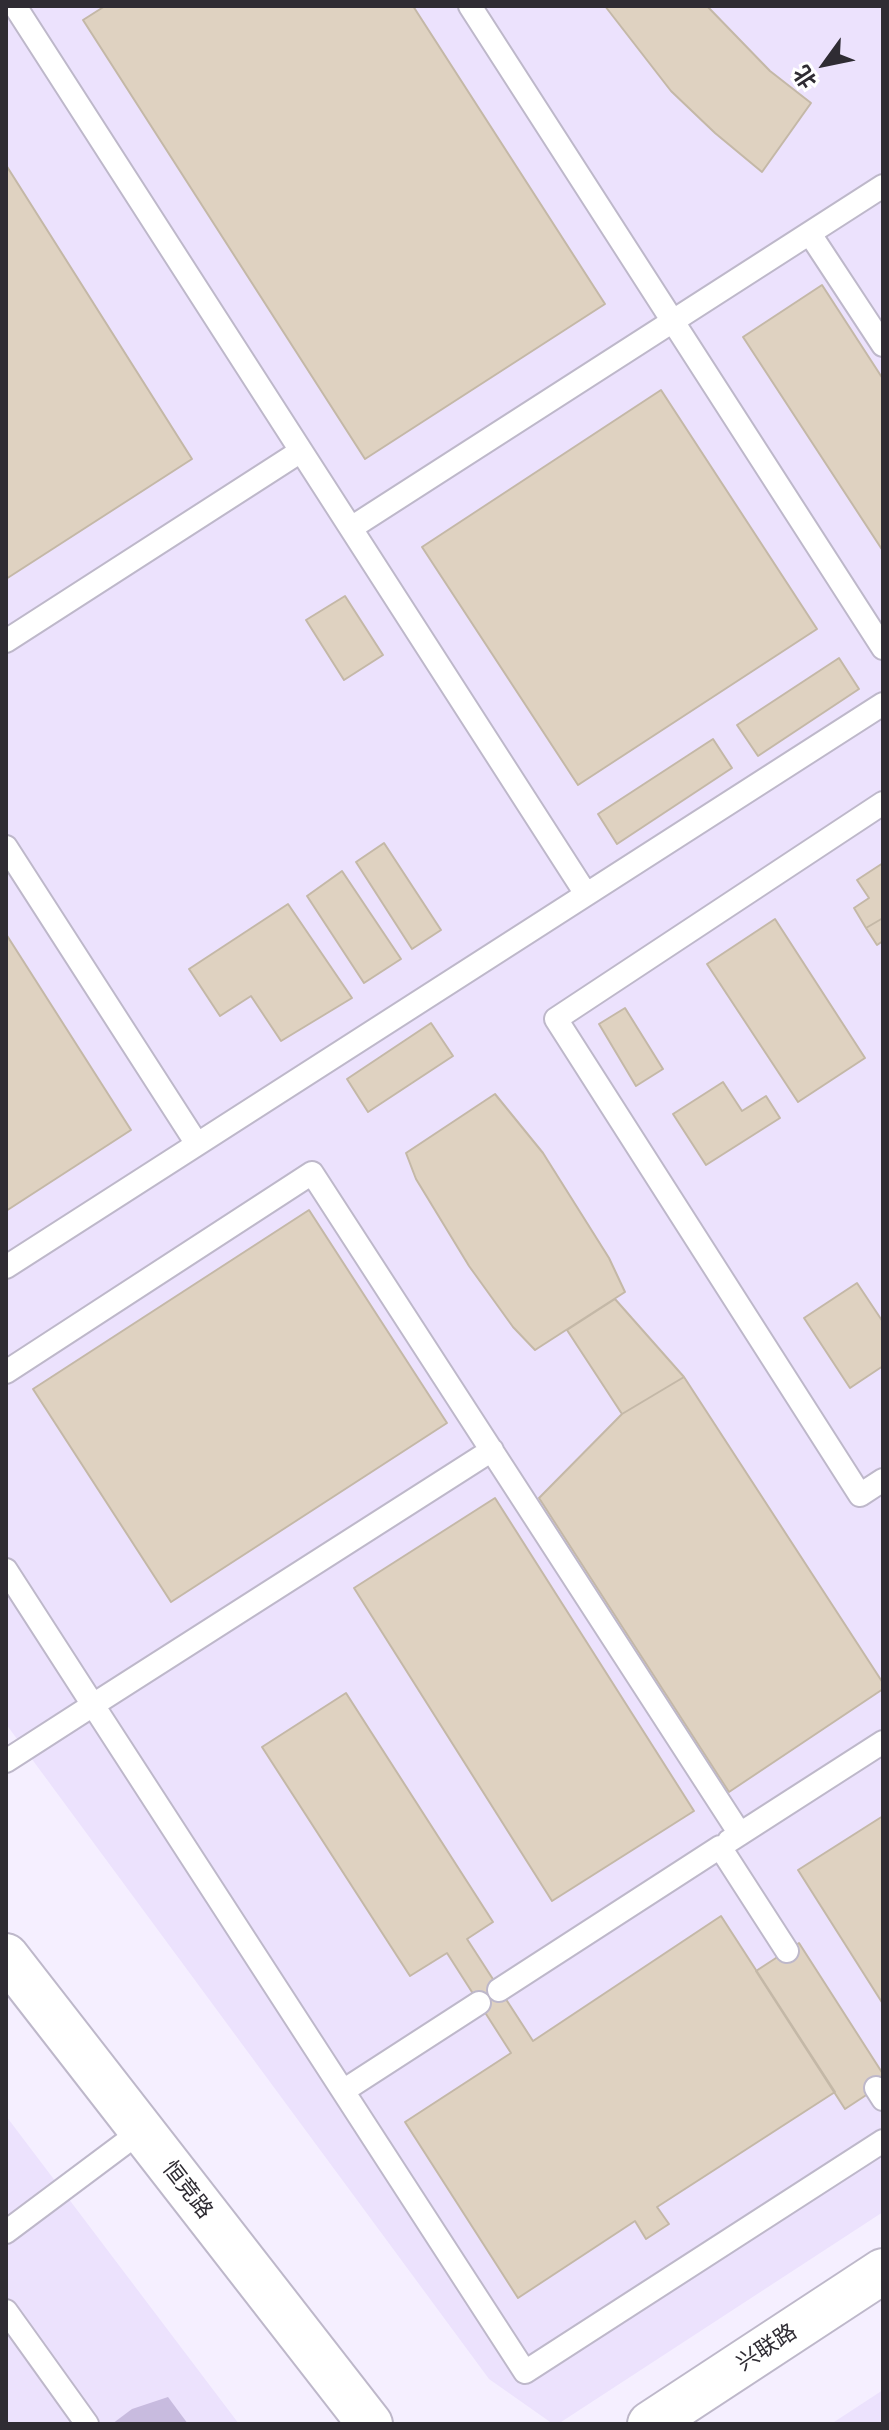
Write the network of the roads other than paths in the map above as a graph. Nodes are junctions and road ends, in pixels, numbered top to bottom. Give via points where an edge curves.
1 (16, 6) edge
2 (470, 6) edge
3 (6, 12) edge
4 (883, 186) edge
5 (810, 234) junction
6 (673, 321) junction
7 (883, 345) edge
8 (301, 451) junction
9 (351, 528) junction
10 (6, 641) edge
11 (883, 648) edge
12 (883, 704) edge
13 (883, 803) edge
14 (6, 847) edge
15 (586, 894) junction
16 (197, 1144) junction
17 (6, 1267) edge
18 (6, 1372) edge
19 (492, 1450) junction
20 (883, 1480) edge
21 (6, 1570) edge
22 (93, 1705) junction
23 (883, 1742) edge
24 (6, 1761) edge
25 (740, 1834) junction
26 (720, 1847) junction
27 (787, 1951) dead end
28 (6, 1956) edge
29 (499, 1990) dead end
30 (479, 2003) dead end
31 (343, 2091) junction
32 (141, 2131) junction
33 (883, 2141) edge
34 (6, 2232) edge
35 (883, 2271) edge
36 (6, 2311) edge
37 (87, 2424) edge
38 (370, 2424) edge
39 (650, 2424) edge

1 - 3 lane
1 - 8 lane
2 - 6 lane
4 - 5 lane
5 - 6 lane
5 - 7 lane
6 - 9 lane
6 - 11 lane
8 - 9 lane
8 - 10 lane
9 - 15 lane
12 - 15 lane
13 - 20 lane via 556,1019 860,1495
14 - 16 lane
15 - 16 lane
16 - 17 lane
18 - 19 lane via 312,1173
19 - 22 lane
19 - 25 lane
21 - 22 lane
22 - 24 lane
22 - 31 lane
23 - 25 lane
25 - 26 lane
26 - 27 lane
26 - 29 lane
28 - 32 street, 恒竞路
30 - 31 lane
31 - 33 lane via 525,2372
32 - 34 lane
32 - 38 street, 恒竞路
35 - 39 street, 兴联路
36 - 37 lane

